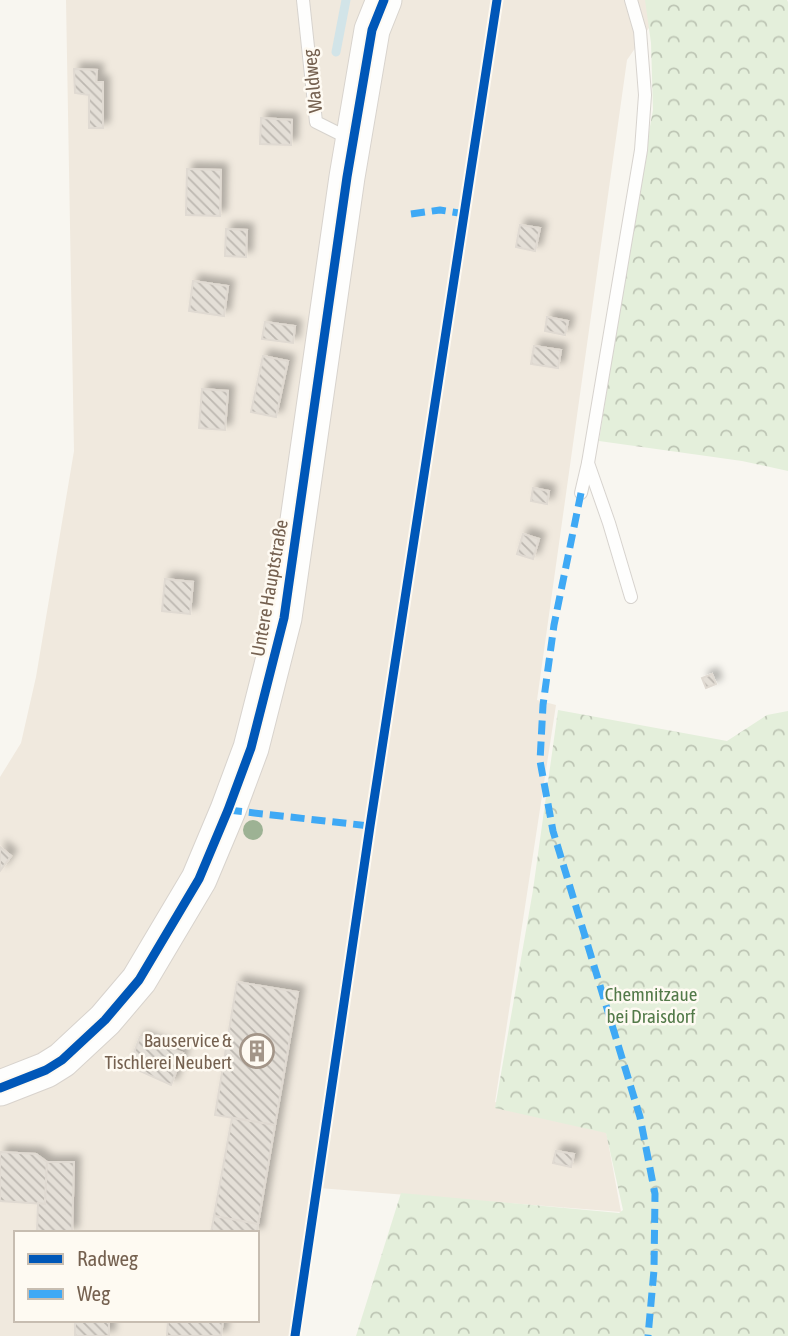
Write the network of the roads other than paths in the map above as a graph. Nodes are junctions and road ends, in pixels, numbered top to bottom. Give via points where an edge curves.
1 (303, 0) edge
2 (384, 0) edge
3 (631, 0) edge
4 (353, 141) junction
5 (588, 463) junction
6 (581, 493) dead end
7 (631, 597) dead end
8 (0, 1088) edge

1 - 4 lane, Waldweg via 316,122
2 - 4 street, Untere Hauptstraße via 372,30
3 - 5 lane via 640,32 645,95 641,150
4 - 8 street, Untere Hauptstraße via 284,618 251,748 228,810 199,879 139,980 62,1060
5 - 6 lane
5 - 7 lane

